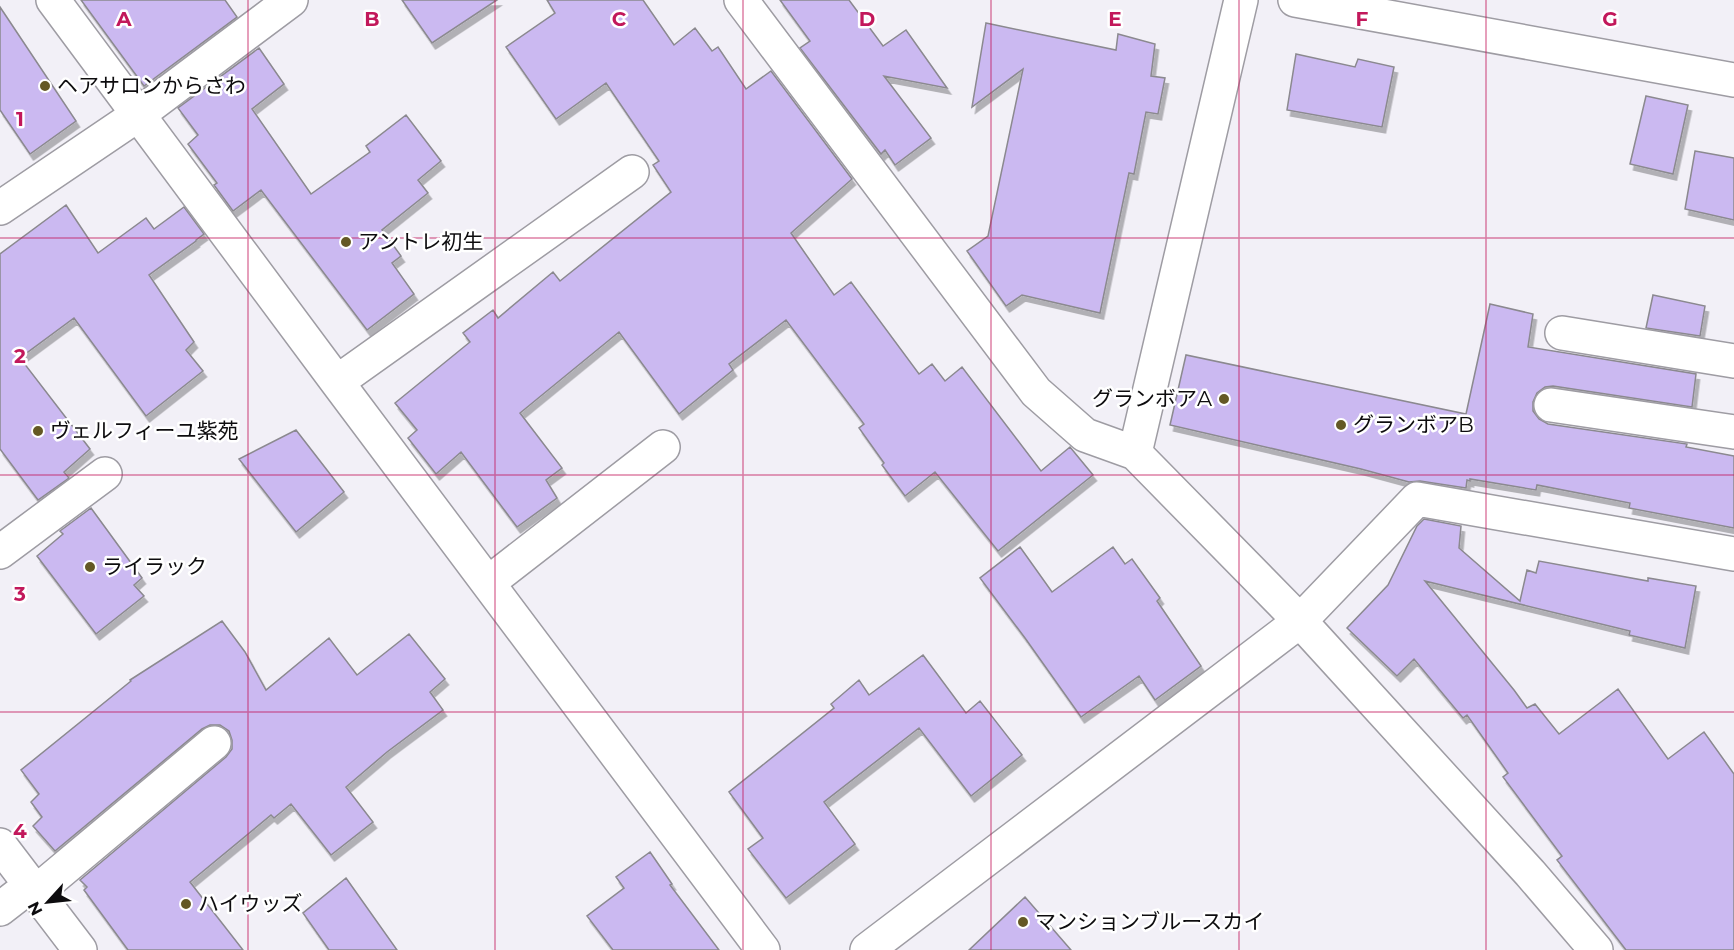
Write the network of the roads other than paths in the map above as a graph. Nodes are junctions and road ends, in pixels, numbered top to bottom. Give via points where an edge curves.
1 (291, 0) edge
2 (741, 0) edge
3 (1241, 0) edge
4 (1295, 0) edge
5 (64, 4) edge
6 (1734, 80) edge
7 (139, 114) junction
8 (632, 172) dead end
9 (0, 208) edge
10 (1562, 333) dead end
11 (1734, 361) edge
12 (337, 382) junction
13 (1551, 405) dead end
14 (1734, 432) edge
15 (663, 447) dead end
16 (1135, 453) junction
17 (105, 474) dead end
18 (0, 552) edge
19 (1734, 554) edge
20 (488, 583) junction
21 (1300, 621) junction
22 (214, 743) dead end
23 (0, 845) edge
24 (33, 888) junction
25 (0, 909) edge
26 (80, 950) edge
27 (763, 950) edge
28 (867, 950) edge
29 (1596, 950) edge

1 - 7 street
2 - 16 street via 1036,392 1085,435
3 - 16 street
4 - 6 street
5 - 7 street
7 - 9 street
7 - 12 street
8 - 12 street
10 - 11 street
12 - 20 street
13 - 14 street
15 - 20 street
16 - 21 street
17 - 18 street
19 - 21 street via 1417,498
20 - 27 street
21 - 28 street
21 - 29 street
22 - 24 street
23 - 24 street
24 - 25 street
24 - 26 street

